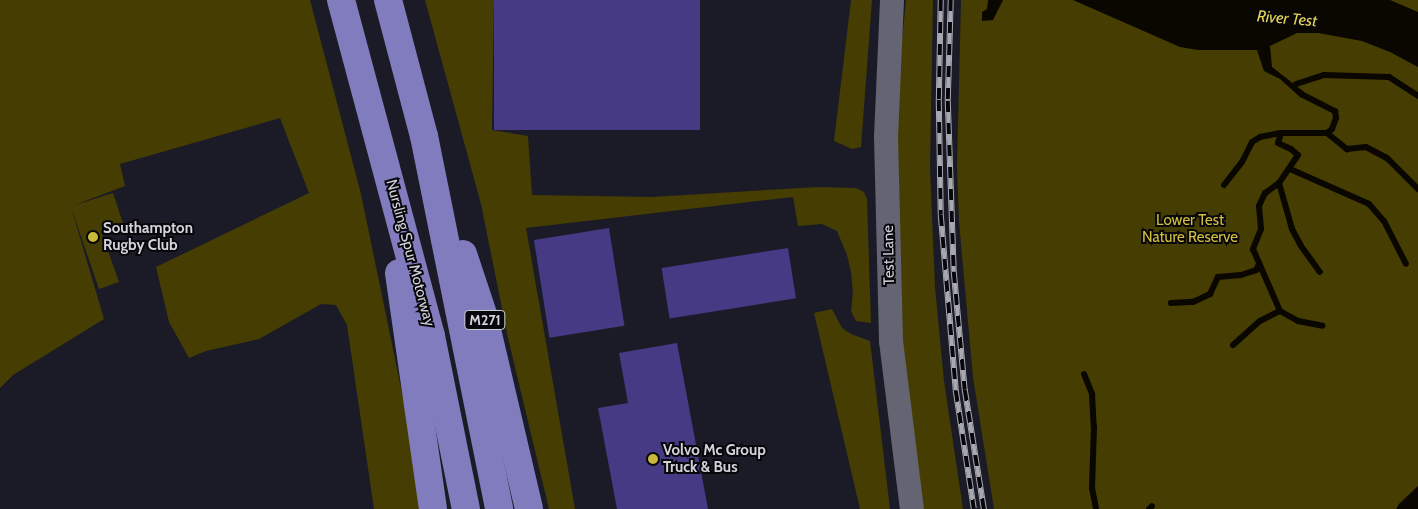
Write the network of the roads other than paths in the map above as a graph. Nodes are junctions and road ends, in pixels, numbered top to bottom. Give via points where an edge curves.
1 (341, 0) edge
2 (388, 0) edge
3 (892, 0) edge
4 (424, 136) junction
5 (380, 141) junction
6 (433, 509) edge
7 (466, 509) edge
8 (499, 509) edge
9 (529, 509) edge
10 (912, 509) edge

1 - 5 highway, Nursling Spur Motorway
2 - 4 highway, M271
3 - 10 street, Test Lane via 886,136 891,341
4 - 8 highway, M271
4 - 9 highway, M271 via 484,317
5 - 6 highway
5 - 7 highway, Nursling Spur Motorway via 431,336

